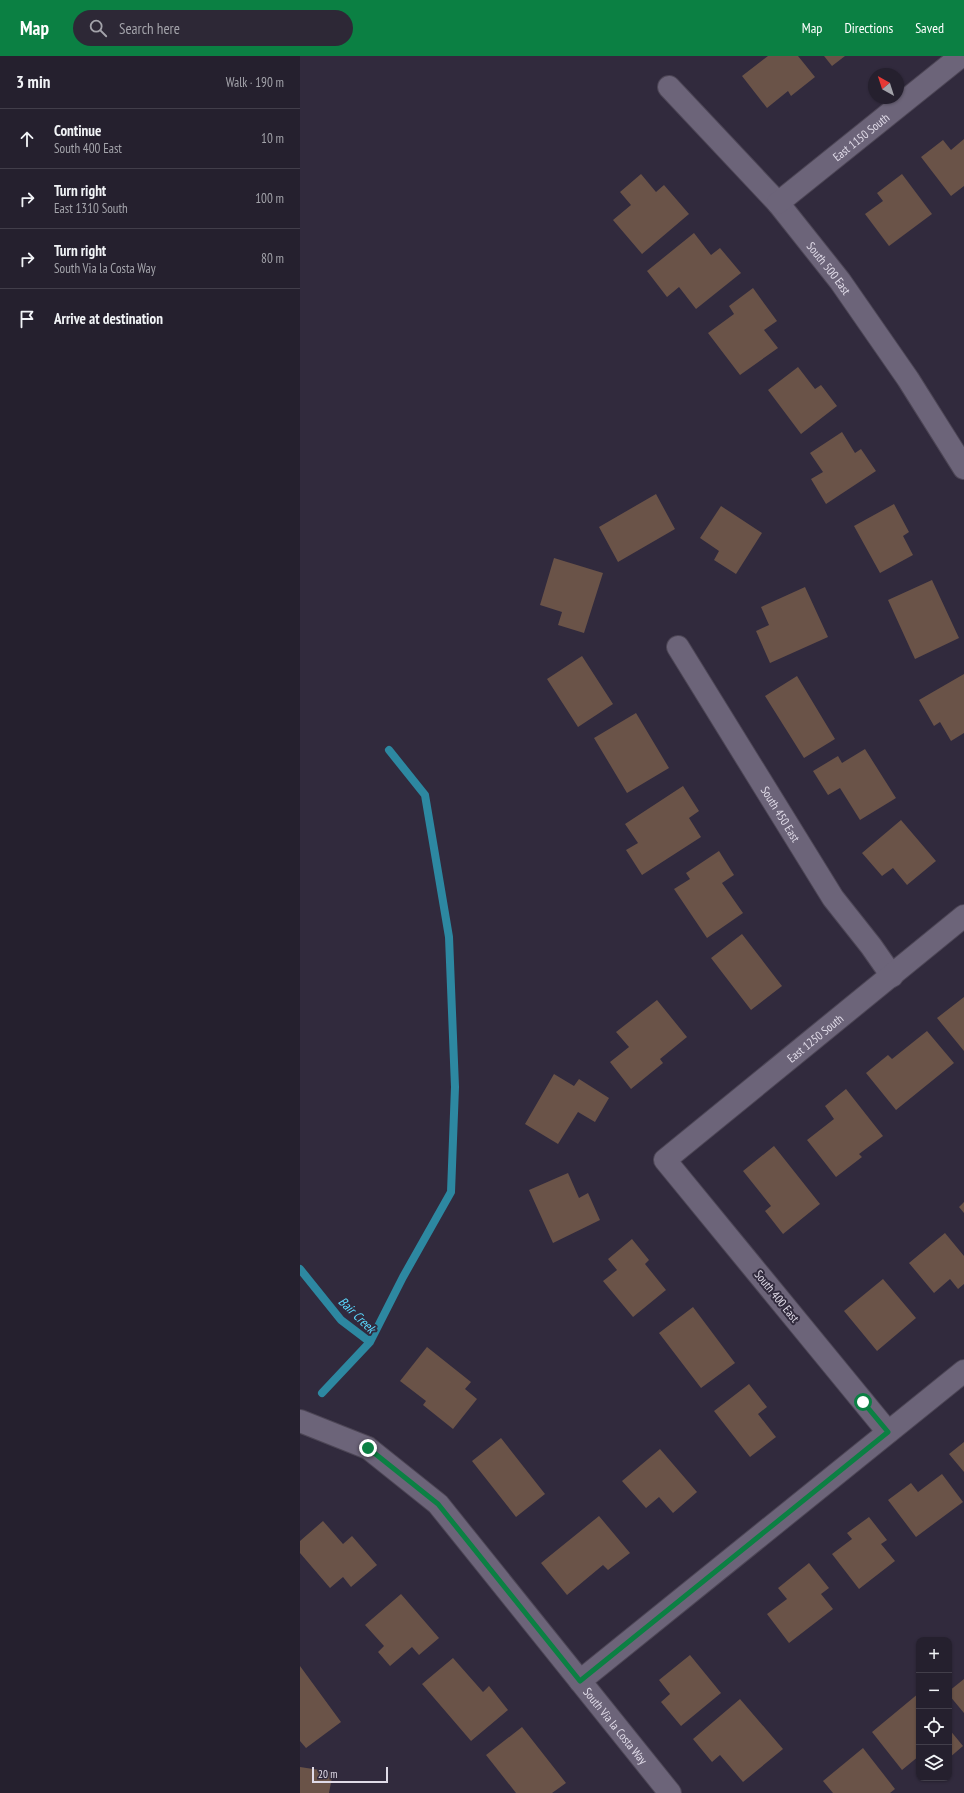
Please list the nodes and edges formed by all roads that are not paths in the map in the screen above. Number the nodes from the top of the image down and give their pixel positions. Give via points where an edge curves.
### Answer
1 (961, 56) edge
2 (669, 87) dead end
3 (778, 203) junction
4 (964, 468) edge
5 (678, 647) dead end
6 (964, 916) edge
7 (892, 976) junction
8 (665, 1160) joint
9 (964, 1371) edge
10 (300, 1421) edge
11 (888, 1432) junction
12 (580, 1681) junction
13 (670, 1793) edge

1 - 3 street, East 1150 South
2 - 3 street, South 500 East
3 - 4 street, South 500 East via 849,294 908,379
5 - 7 street, South 450 East via 833,898
6 - 7 street, East 1250 South
7 - 8 street, East 1250 South
8 - 11 street, South 400 East
9 - 11 street
10 - 12 street, South Via la Costa Way via 368,1448 438,1504
11 - 12 street
12 - 13 street, South Via la Costa Way

